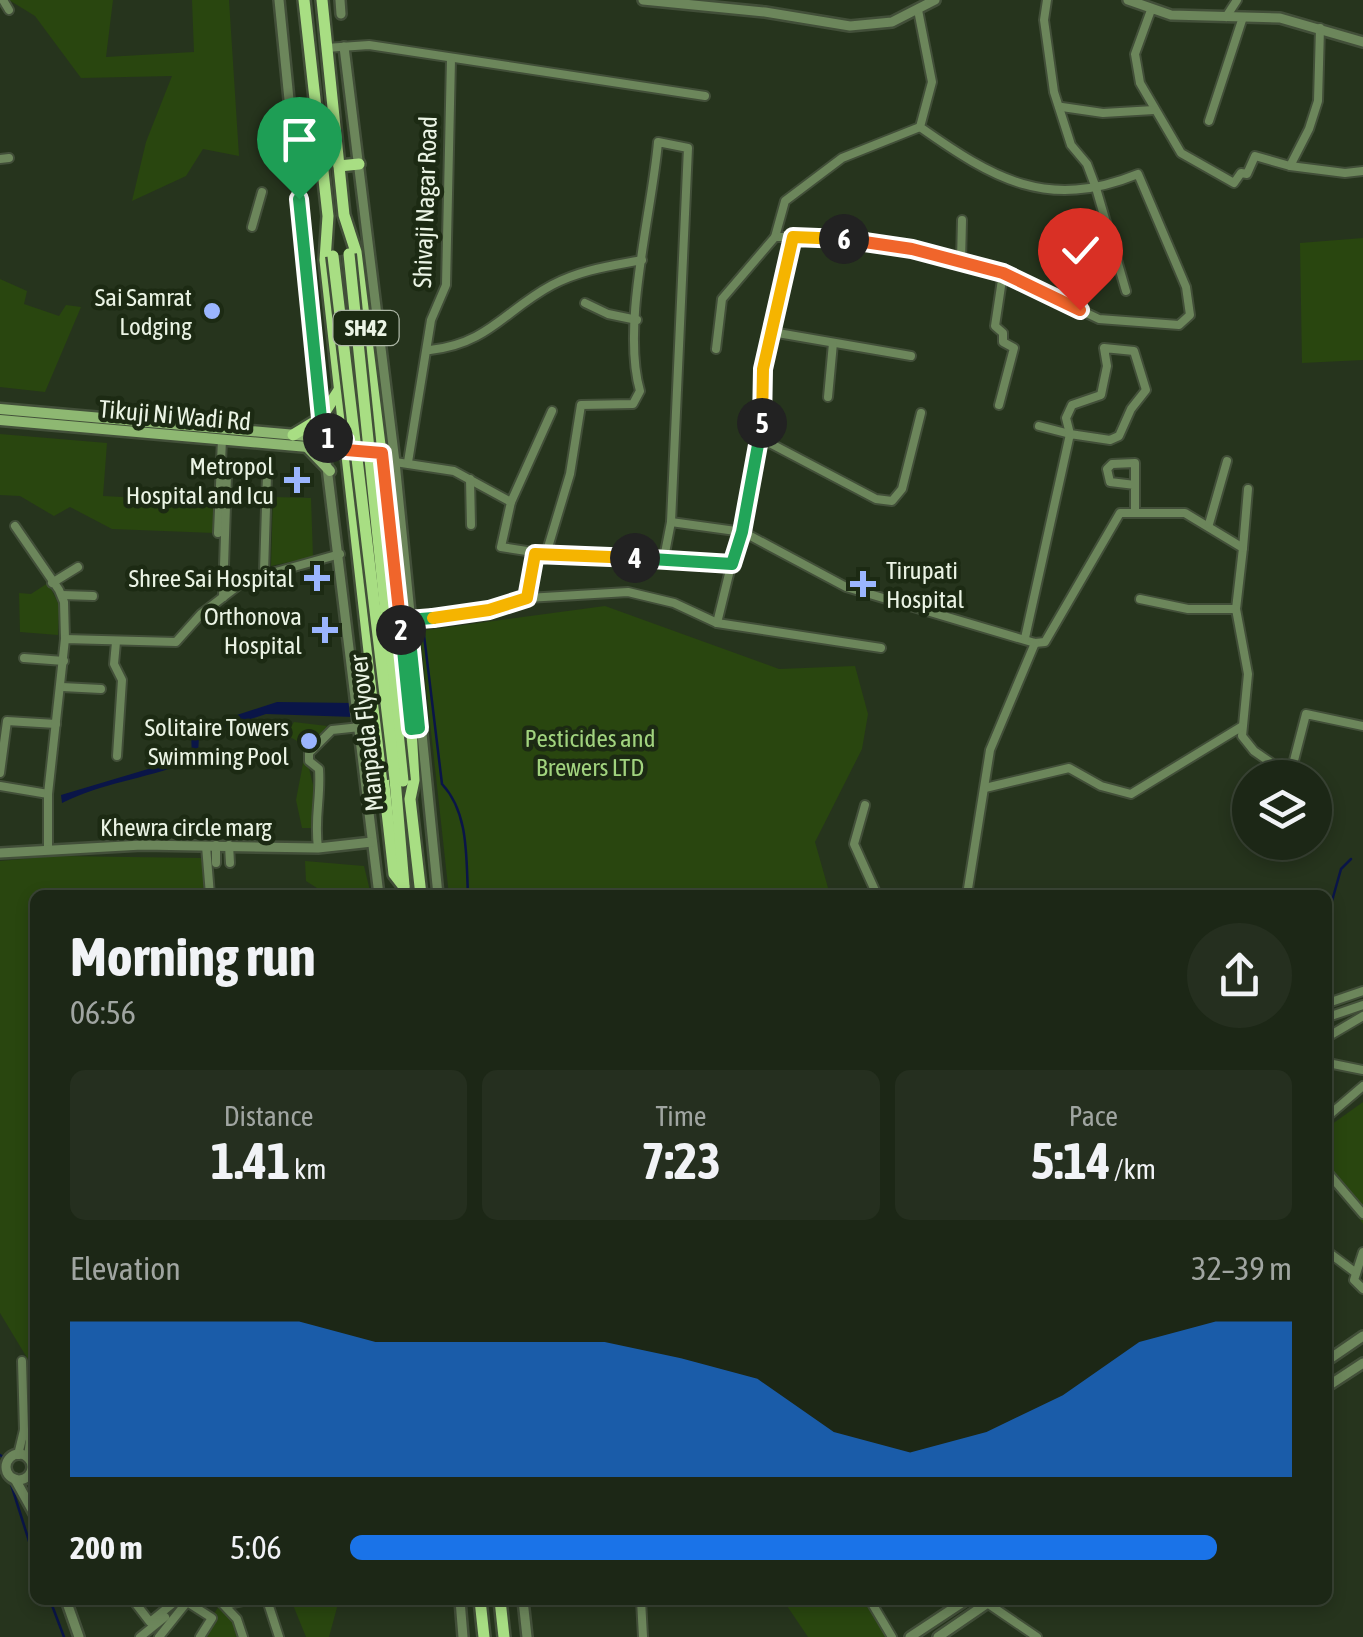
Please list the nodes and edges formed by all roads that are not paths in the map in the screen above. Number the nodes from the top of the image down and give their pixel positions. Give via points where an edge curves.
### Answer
1 (3, 0) edge
2 (279, 0) edge
3 (304, 0) edge
4 (322, 0) edge
5 (340, 0) edge
6 (643, 0) edge
7 (934, 0) edge
8 (1047, 0) edge
9 (1128, 0) edge
10 (1237, 0) edge
11 (9, 10) dead end
12 (918, 10) junction
13 (1151, 10) junction
14 (341, 14) dead end
15 (1226, 17) junction
16 (1243, 17) junction
17 (1320, 28) junction
18 (1363, 42) edge
19 (344, 46) junction
20 (326, 48) junction
21 (450, 58) junction
22 (705, 96) dead end
23 (1062, 107) junction
24 (1154, 110) junction
25 (1209, 121) dead end
26 (920, 127) junction
27 (358, 164) junction
28 (339, 166) junction
29 (1290, 166) junction
30 (1363, 170) edge
31 (1096, 188) junction
32 (262, 192) dead end
33 (344, 215) junction
34 (328, 216) junction
35 (962, 220) dead end
36 (252, 227) dead end
37 (776, 237) junction
38 (793, 237) junction
39 (642, 260) junction
40 (961, 261) junction
41 (1003, 273) junction
42 (1126, 290) dead end
43 (585, 303) dead end
44 (637, 320) junction
45 (772, 332) junction
46 (833, 343) junction
47 (716, 349) dead end
48 (430, 350) junction
49 (912, 356) dead end
50 (339, 390) junction
51 (828, 397) dead end
52 (999, 405) dead end
53 (0, 409) edge
54 (552, 411) dead end
55 (921, 413) dead end
56 (321, 418) junction
57 (0, 420) edge
58 (1039, 426) dead end
59 (1070, 434) junction
60 (293, 435) junction
61 (222, 439) junction
62 (762, 440) junction
63 (328, 443) junction
64 (346, 445) junction
65 (305, 446) junction
66 (381, 448) junction
67 (1227, 461) dead end
68 (395, 462) junction
69 (408, 462) junction
70 (330, 472) junction
71 (227, 474) dead end
72 (266, 474) dead end
73 (470, 480) junction
74 (1135, 485) dead end
75 (1248, 489) dead end
76 (511, 502) junction
77 (1135, 510) junction
78 (671, 522) junction
79 (1209, 524) junction
80 (15, 526) dead end
81 (471, 526) dead end
82 (218, 532) dead end
83 (742, 532) junction
84 (392, 544) junction
85 (358, 548) junction
86 (1243, 548) junction
87 (535, 554) junction
88 (546, 554) junction
89 (336, 556) junction
90 (664, 558) junction
91 (732, 564) junction
92 (78, 567) dead end
93 (264, 572) junction
94 (52, 583) junction
95 (62, 595) junction
96 (93, 596) dead end
97 (222, 596) junction
98 (527, 598) junction
99 (1140, 599) dead end
100 (1236, 609) junction
101 (408, 620) junction
102 (717, 622) junction
103 (1025, 638) junction
104 (65, 640) junction
105 (116, 642) junction
106 (1034, 643) junction
107 (881, 648) dead end
108 (24, 658) dead end
109 (64, 661) junction
110 (62, 687) junction
111 (101, 689) dead end
112 (56, 724) junction
113 (1363, 726) edge
114 (1241, 727) junction
115 (360, 728) junction
116 (415, 729) junction
117 (117, 756) dead end
118 (1268, 760) edge
119 (1296, 760) edge
120 (0, 773) edge
121 (399, 780) junction
122 (0, 786) edge
123 (985, 788) junction
124 (48, 794) junction
125 (410, 798) junction
126 (865, 805) dead end
127 (387, 815) junction
128 (371, 816) junction
129 (372, 842) junction
130 (211, 845) junction
131 (229, 845) junction
132 (318, 848) junction
133 (48, 849) junction
134 (0, 853) edge
135 (230, 863) dead end
136 (216, 864) dead end
137 (210, 890) edge
138 (378, 890) edge
139 (403, 890) edge
140 (404, 890) edge
141 (420, 890) edge
142 (437, 890) edge
143 (874, 890) edge
144 (968, 890) edge
145 (1363, 992) edge
146 (1332, 1002) edge
147 (1363, 1005) edge
148 (1332, 1016) edge
149 (1363, 1016) edge
150 (1332, 1030) edge
151 (1332, 1064) edge
152 (1363, 1070) edge
153 (1363, 1086) edge
154 (1332, 1113) edge
155 (1332, 1178) edge
156 (1363, 1214) edge
157 (1363, 1252) edge
158 (1332, 1255) edge
159 (1356, 1273) junction
160 (1363, 1289) edge
161 (1363, 1336) edge
162 (1332, 1357) edge
163 (22, 1361) dead end
164 (1363, 1363) edge
165 (1332, 1383) edge
166 (24, 1430) junction
167 (29, 1450) edge
168 (6, 1470) edge
169 (30, 1472) edge
170 (28, 1476) junction
171 (30, 1488) edge
172 (30, 1505) edge
173 (68, 1605) edge
174 (137, 1605) edge
175 (173, 1605) edge
176 (175, 1605) edge
177 (186, 1605) edge
178 (192, 1605) edge
179 (224, 1605) edge
180 (268, 1605) edge
181 (461, 1605) edge
182 (481, 1605) edge
183 (501, 1605) edge
184 (524, 1605) edge
185 (641, 1605) edge
186 (873, 1605) edge
187 (958, 1605) edge
188 (983, 1605) edge
189 (994, 1605) edge
190 (79, 1637) edge
191 (140, 1637) edge
192 (160, 1637) edge
193 (200, 1637) edge
194 (242, 1637) edge
195 (279, 1637) edge
196 (464, 1637) edge
197 (484, 1637) edge
198 (504, 1637) edge
199 (527, 1637) edge
200 (643, 1637) edge
201 (892, 1637) edge
202 (910, 1637) edge
203 (938, 1637) edge
204 (1037, 1637) edge

1 - 11 street
2 - 56 street
3 - 34 main road, SH42
4 - 20 main road, SH42
5 - 14 street
6 - 12 street via 850,26 892,22
7 - 12 street
8 - 23 street via 1050,73
9 - 13 street
10 - 15 street
12 - 26 street via 932,82
13 - 15 street
13 - 24 street via 1135,54
15 - 16 street
16 - 17 street
16 - 25 street
17 - 18 street
17 - 29 street via 1318,101
19 - 20 street
19 - 21 street
19 - 27 street
20 - 28 main road, SH42
21 - 22 street
21 - 48 street, Shivaji Nagar Road via 446,284 431,320
23 - 24 street
23 - 31 street via 1071,145
24 - 29 street via 1188,160 1234,183 1247,174 1254,156
26 - 31 street via 1000,179 1054,191
26 - 37 street via 842,158 785,202
27 - 28 main road
27 - 68 street
28 - 33 main road, SH42
29 - 30 street
31 - 41 street via 1138,174 1186,287 1186,322 1099,319
31 - 42 street
32 - 36 street
33 - 66 main road, SH42 via 356,252
33 - 121 main road, Manpada Flyover, bridge
34 - 50 main road, SH42 via 325,260
34 - 121 main road, Manpada Flyover, bridge
35 - 40 street
37 - 38 street
37 - 47 street via 722,299
38 - 40 street via 859,241
38 - 45 street
39 - 44 street
39 - 48 street via 576,274 475,339
39 - 78 street via 658,142 688,148
40 - 41 street
41 - 52 street via 995,326 1014,348
43 - 44 street
44 - 88 street via 636,400 582,405
45 - 46 street
45 - 62 street via 763,369
46 - 49 street
46 - 51 street
48 - 69 street, Shivaji Nagar Road
50 - 56 main road
50 - 64 main road, SH42
53 - 60 main road, Tikuji Ni Wadi Rd
54 - 76 street
55 - 62 street via 902,489 892,500 876,499
56 - 60 main road
56 - 63 street
57 - 61 main road, Tikuji Ni Wadi Rd
58 - 59 street
59 - 59 street via 1120,436 1146,390 1134,351 1104,348 1101,394 1072,405 1066,418
59 - 103 street
60 - 63 main road, Tikuji Ni Wadi Rd
61 - 65 main road, Tikuji Ni Wadi Rd
61 - 82 street
62 - 83 street
63 - 64 main road, Tikuji Ni Wadi Rd
63 - 65 main road, Tikuji Ni Wadi Rd
63 - 70 street
64 - 66 main road, Tikuji Ni Wadi Rd
64 - 85 main road, SH42
65 - 70 main road
66 - 84 main road, SH42
67 - 79 street
68 - 69 street
68 - 101 street
69 - 73 street
70 - 89 street
71 - 97 street
72 - 93 street
73 - 76 street
73 - 81 street
74 - 77 street
75 - 86 street
76 - 87 street via 501,547
77 - 79 street via 1185,513
77 - 106 street via 1112,521 1045,642
78 - 83 street
78 - 90 street
79 - 86 street
80 - 94 street
83 - 91 street
83 - 103 street via 846,588
84 - 85 main road
84 - 116 main road, SH42
85 - 127 main road, SH42
86 - 100 street
87 - 88 street
87 - 98 street
88 - 90 street
89 - 93 street
89 - 115 street
90 - 91 street
91 - 102 street
92 - 94 street
93 - 97 street
94 - 95 street
95 - 96 street
95 - 104 street
97 - 105 street via 176,642
98 - 101 street
98 - 102 street via 628,592
99 - 100 street
100 - 114 street via 1248,674
101 - 116 street
102 - 107 street
103 - 106 street
104 - 105 street
104 - 109 street
105 - 117 street via 114,664 122,680
106 - 123 street via 990,750
108 - 109 street
109 - 110 street
110 - 111 street
110 - 112 street
112 - 120 street via 8,720
112 - 124 street
113 - 119 street via 1306,714
114 - 118 street via 1246,744
114 - 123 street via 1131,794 1069,768
115 - 128 street
115 - 132 street via 332,730 309,754 319,769
116 - 125 main road, SH42
116 - 142 street
121 - 125 main road, Manpada Flyover
121 - 140 main road, Manpada Flyover
122 - 124 street
123 - 144 street
124 - 133 street
125 - 141 main road, SH42
126 - 143 street via 854,844
127 - 128 main road
127 - 139 main road, SH42 via 394,874
128 - 129 street
129 - 132 street, Khewra circle marg
129 - 138 street
130 - 131 street, Khewra circle marg
130 - 133 street, Khewra circle marg
130 - 136 street
130 - 137 street
131 - 132 street, Khewra circle marg
131 - 135 street
133 - 134 street, Khewra circle marg
145 - 146 street
147 - 148 street
149 - 150 street
151 - 152 street
153 - 154 street
155 - 156 street
157 - 159 street
158 - 159 street
159 - 160 street
161 - 162 street
163 - 166 street
164 - 165 street
166 - 167 street
166 - 167 street
167 - 168 street
168 - 170 street
168 - 172 street
169 - 170 street
170 - 171 street
173 - 190 street
174 - 175 street via 150,1622
176 - 191 street
177 - 192 street
178 - 193 street via 212,1618
179 - 194 street
180 - 195 street
181 - 196 street
182 - 197 main road
183 - 198 main road
184 - 199 street
185 - 200 street
186 - 201 street
187 - 202 street
188 - 203 street
189 - 204 street

